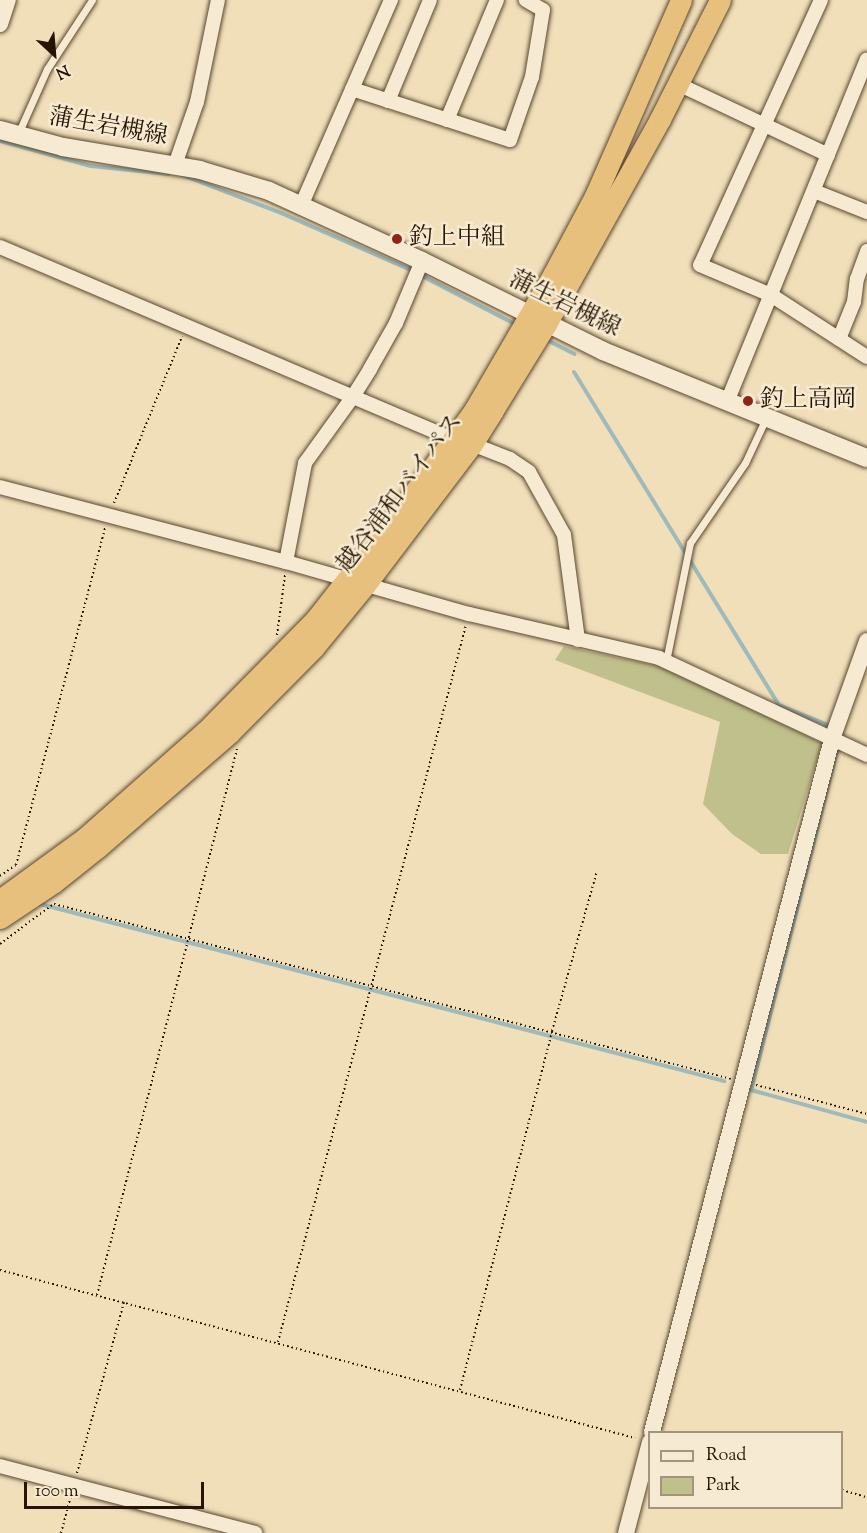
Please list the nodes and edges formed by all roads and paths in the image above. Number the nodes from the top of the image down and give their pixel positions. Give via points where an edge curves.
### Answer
1 (8, 0) edge
2 (92, 0) edge
3 (218, 0) edge
4 (391, 0) edge
5 (430, 0) edge
6 (497, 0) edge
7 (526, 0) edge
8 (683, 0) edge
9 (720, 0) edge
10 (821, 0) edge
11 (0, 24) edge
12 (867, 59) edge
13 (862, 83) edge
14 (678, 84) junction
15 (352, 89) junction
16 (388, 101) junction
17 (447, 120) junction
18 (764, 124) junction
19 (0, 130) edge
20 (18, 135) junction
21 (828, 155) junction
22 (176, 165) junction
23 (814, 191) junction
24 (301, 206) junction
25 (867, 212) edge
26 (0, 247) edge
27 (867, 250) edge
28 (422, 261) junction
29 (771, 295) junction
30 (861, 304) edge
31 (538, 320) junction
32 (187, 325) junction
33 (839, 339) junction
34 (867, 357) edge
35 (354, 395) junction
36 (727, 402) junction
37 (766, 418) junction
38 (463, 442) junction
39 (867, 458) edge
40 (0, 487) edge
41 (108, 517) junction
42 (286, 562) junction
43 (356, 583) junction
44 (469, 614) junction
45 (578, 640) junction
46 (867, 641) edge
47 (666, 661) junction
48 (274, 662) junction
49 (229, 734) junction
50 (832, 739) junction
51 (867, 755) edge
52 (597, 870) dead end
53 (0, 876) edge
54 (0, 900) edge
55 (0, 918) edge
56 (29, 922) dead end
57 (371, 986) junction
58 (552, 1030) junction
59 (743, 1082) junction
60 (867, 1114) edge
61 (0, 1270) edge
62 (97, 1295) junction
63 (124, 1302) junction
64 (278, 1342) junction
65 (460, 1391) junction
66 (646, 1438) edge
67 (0, 1466) edge
68 (73, 1485) junction
69 (843, 1490) edge
70 (867, 1497) edge
71 (61, 1533) edge
72 (255, 1533) edge
73 (626, 1533) edge

1 - 11 street
2 - 20 lane via 47,69
3 - 22 street via 197,102
4 - 15 street
5 - 16 street
6 - 17 street
7 - 17 street via 545,8 532,77 510,140
8 - 31 highway, 越谷浦和バイパス
9 - 14 highway, 越谷浦和バイパス
10 - 18 street
12 - 13 street
13 - 21 street
14 - 18 street
14 - 31 highway, 越谷浦和バイパス
15 - 16 street
15 - 24 street
16 - 17 street
18 - 21 street
18 - 29 street via 700,265
19 - 20 main road, 蒲生岩槻線
20 - 22 main road, 蒲生岩槻線 via 100,154
21 - 23 street
22 - 24 main road, 蒲生岩槻線 via 246,183
23 - 25 street
23 - 29 street
24 - 28 main road, 蒲生岩槻線
26 - 32 street
27 - 30 street via 857,279
28 - 31 main road, 蒲生岩槻線
28 - 35 street via 396,323
29 - 33 street
29 - 36 street
30 - 33 street
31 - 36 main road, 蒲生岩槻線
31 - 38 highway, 越谷浦和バイパス via 475,409
32 - 35 street
32 - 41 path
33 - 34 street
35 - 38 street
35 - 42 street via 305,463
36 - 37 main road, 蒲生岩槻線
37 - 39 main road, 蒲生岩槻線
37 - 47 lane via 745,463 690,543
38 - 43 highway, 越谷浦和バイパス
38 - 45 street via 510,459 529,472 564,535
40 - 41 street
41 - 42 street
41 - 53 path via 16,865
42 - 43 street
42 - 48 path
43 - 44 street
43 - 48 highway, 越谷浦和バイパス
43 - 49 highway, 越谷浦和バイパス via 314,647
44 - 45 street
44 - 57 path
45 - 47 street
46 - 50 street
47 - 50 street
48 - 54 highway, 越谷浦和バイパス via 159,775 85,838
49 - 55 highway, 越谷浦和バイパス via 98,847
49 - 62 path via 238,752
50 - 51 street
50 - 59 street
52 - 58 path
56 - 57 path via 54,904
57 - 58 path
57 - 64 path
58 - 59 path
58 - 65 path
59 - 60 path
59 - 66 street
61 - 62 path
62 - 63 path
63 - 64 path
63 - 68 path
64 - 65 path
65 - 66 path
66 - 73 street
67 - 68 street
68 - 71 path
68 - 72 street
69 - 70 path

